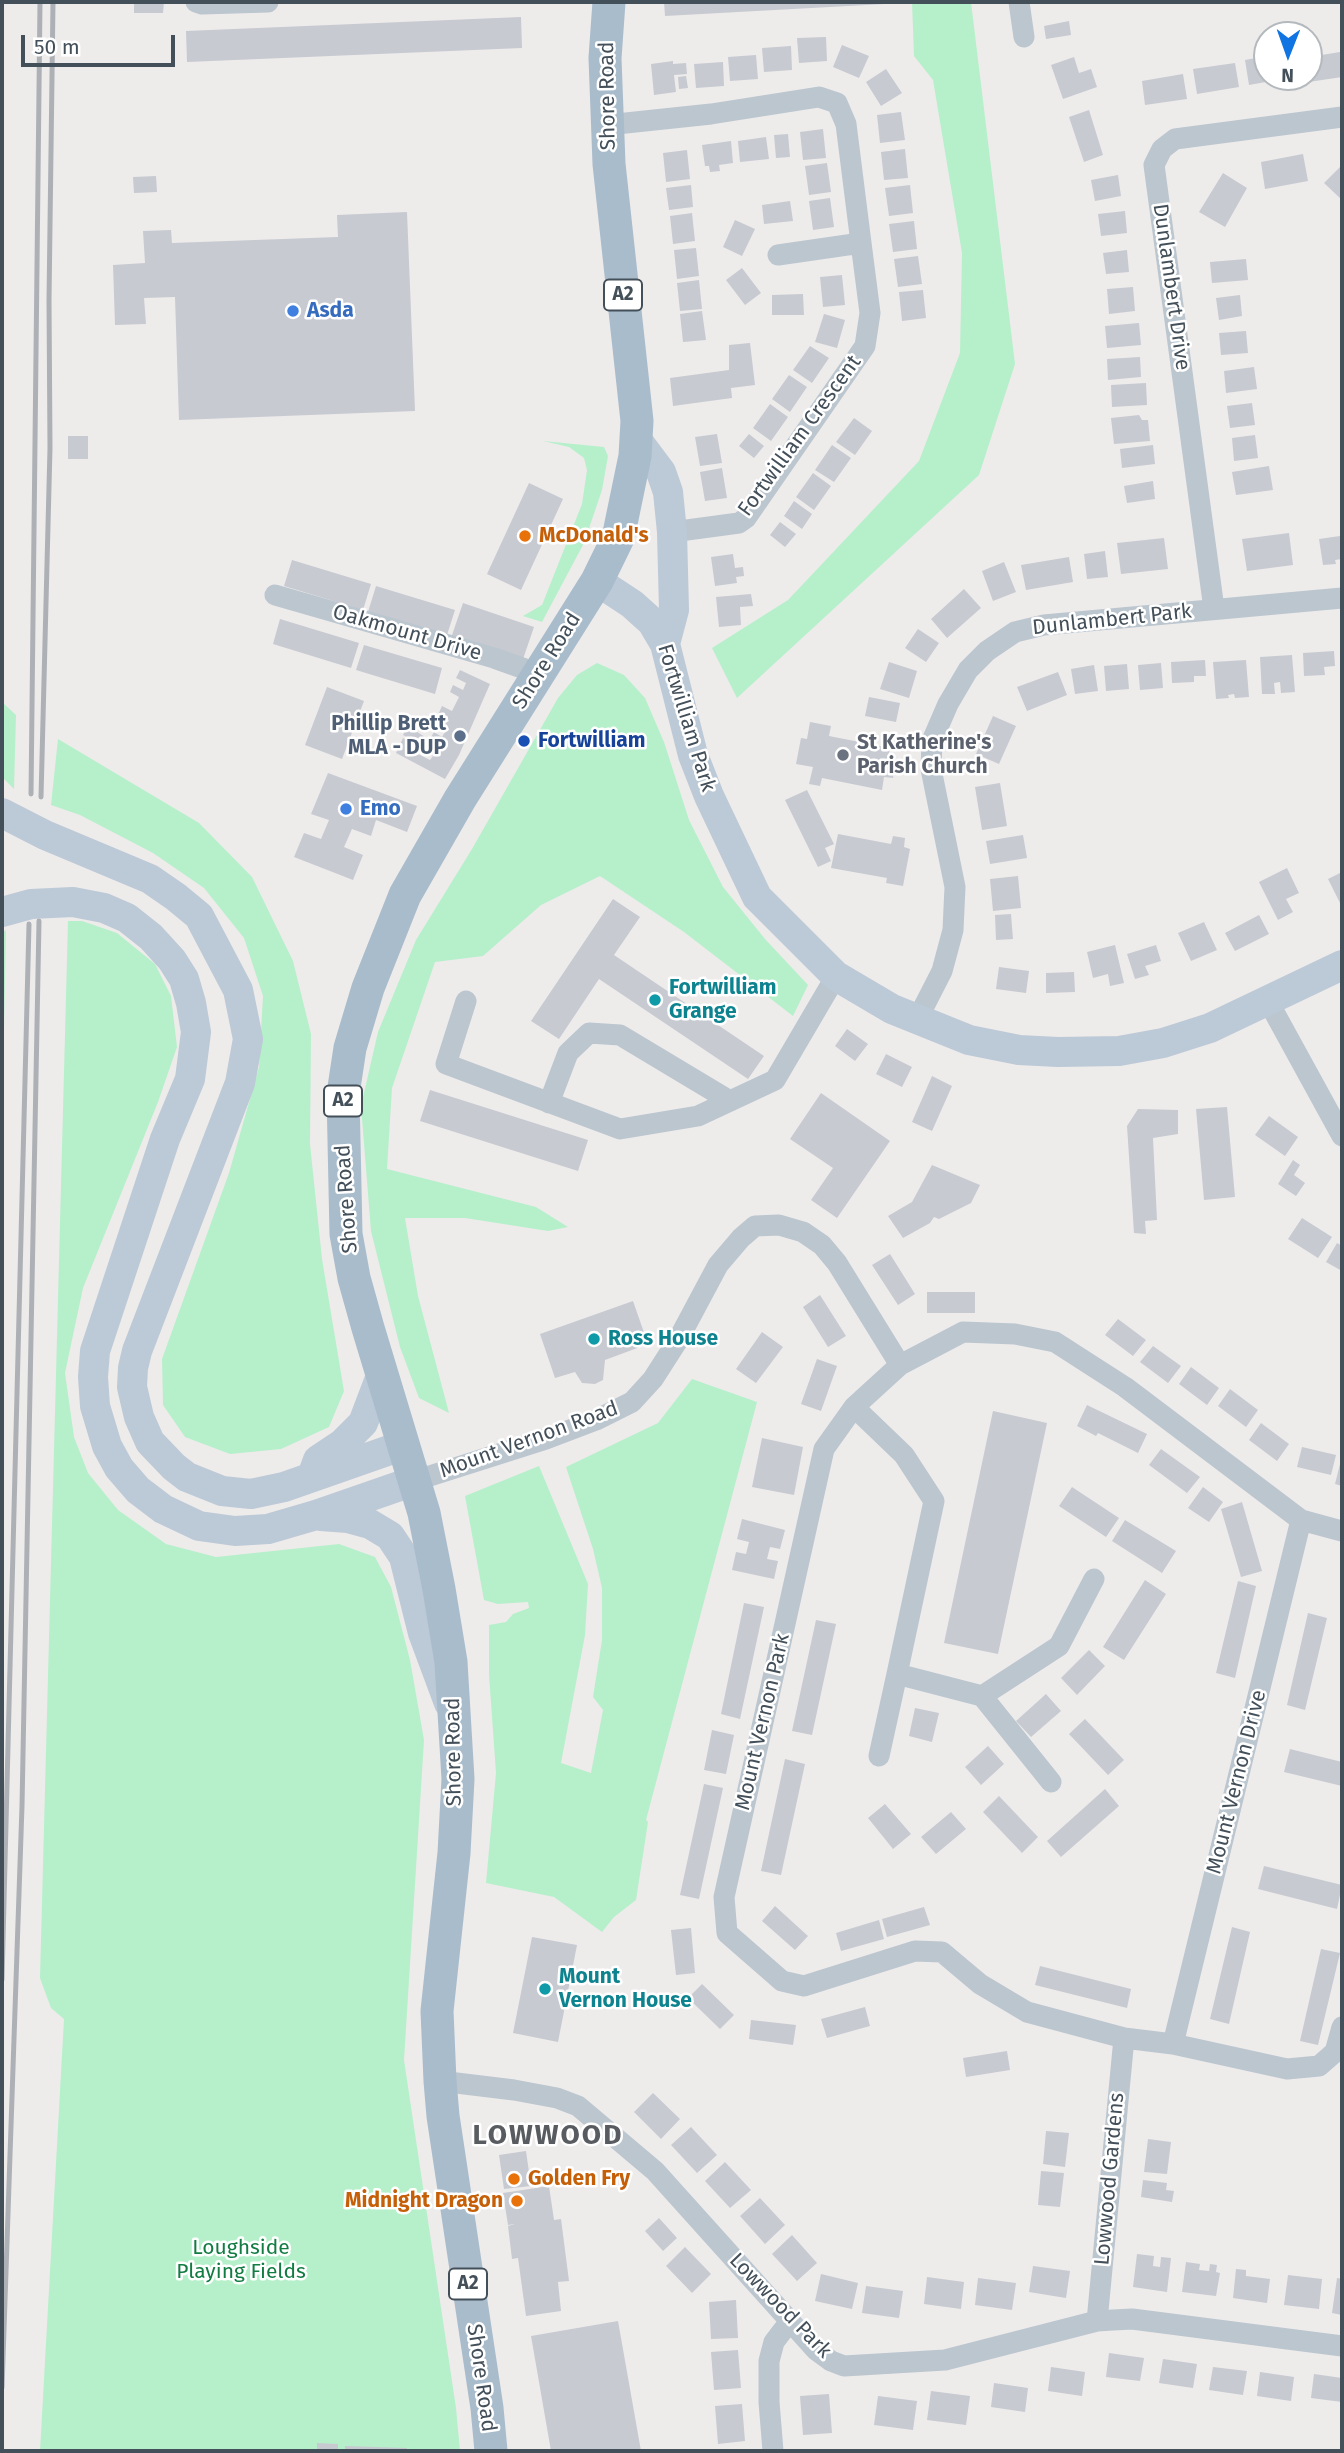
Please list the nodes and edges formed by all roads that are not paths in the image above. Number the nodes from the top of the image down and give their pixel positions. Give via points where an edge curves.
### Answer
1 (197, 2) edge
2 (268, 2) edge
3 (609, 2) edge
4 (1019, 2) edge
5 (1024, 37) dead end
6 (1342, 117) edge
7 (607, 125) junction
8 (861, 243) junction
9 (778, 255) dead end
10 (637, 440) junction
11 (672, 532) junction
12 (597, 581) junction
13 (275, 595) dead end
14 (1342, 598) edge
15 (1214, 609) junction
16 (665, 644) junction
17 (539, 674) junction
18 (2, 813) edge
19 (2, 912) edge
20 (1342, 965) edge
21 (836, 975) junction
22 (466, 1001) dead end
23 (1268, 1001) junction
24 (918, 1018) junction
25 (730, 1101) junction
26 (550, 1102) junction
27 (1342, 1136) edge
28 (900, 1365) junction
29 (382, 1373) junction
30 (854, 1407) junction
31 (404, 1445) junction
32 (311, 1478) junction
33 (414, 1481) junction
34 (316, 1515) junction
35 (1301, 1520) junction
36 (1342, 1531) edge
37 (1094, 1579) dead end
38 (897, 1674) junction
39 (982, 1696) junction
40 (456, 1723) junction
41 (878, 1755) dead end
42 (1051, 1782) dead end
43 (1342, 2027) edge
44 (1124, 2038) junction
45 (1173, 2044) junction
46 (440, 2081) junction
47 (789, 2320) junction
48 (1097, 2321) junction
49 (1342, 2346) edge
50 (491, 2451) edge
51 (773, 2451) edge

1 - 2 street
3 - 7 main road, Shore Road / A2
4 - 5 street
6 - 15 street, Dunlambert Drive via 1175,139 1162,149 1154,165
7 - 8 street, Fortwilliam Crescent via 819,97 837,103 846,124
7 - 10 main road, Shore Road / A2
8 - 9 street
8 - 11 street, Fortwilliam Crescent via 870,313 865,346 746,518 739,523
10 - 11 street via 661,472
10 - 12 main road, Shore Road / A2 via 618,538
11 - 16 street via 674,610
12 - 16 street, Fortwilliam Park via 652,622
12 - 17 main road, Shore Road / A2
13 - 17 street, Oakmount Drive
14 - 15 street, Dunlambert Park
15 - 24 street, Dunlambert Park via 1044,625 1015,632 968,670 932,741 931,769 955,887 953,930 942,971
16 - 21 street, Fortwilliam Park via 693,755 757,897
17 - 29 main road, Shore Road / A2 via 404,895 350,1048 343,1094 346,1234
18 - 32 street via 150,879 199,916 239,990 248,1039 240,1083 137,1351 132,1388 150,1442 187,1477 222,1491 251,1494
19 - 34 street via 31,904 73,902 127,918 172,960 191,1003 196,1032 190,1079 165,1139 95,1351 95,1406 107,1446 138,1490 163,1509 199,1526 268,1529
20 - 23 street, Fortwilliam Park
21 - 24 street, Fortwilliam Park via 892,1009
21 - 25 street via 775,1080
22 - 26 street via 446,1064
23 - 24 street, Fortwilliam Park via 1210,1028 1119,1051 1019,1050 969,1040
23 - 27 street
25 - 26 street via 698,1116 620,1129
25 - 26 street via 620,1035 589,1032 568,1052
28 - 30 street, Mount Vernon Park
28 - 33 street, Mount Vernon Road via 822,1245 803,1232 779,1225 755,1226 718,1265 678,1340 632,1402 546,1439
28 - 35 street, Mount Vernon Park via 963,1332 1015,1334 1055,1342 1125,1387
29 - 31 main road, Shore Road / A2
29 - 32 street via 363,1423 318,1460
30 - 38 street via 904,1455 934,1502
30 - 44 street, Mount Vernon Park via 824,1449 724,1897 727,1933 782,1981 804,1986 915,1951 942,1952 980,1984 1027,2012
31 - 32 street
31 - 33 main road, Shore Road / A2
33 - 34 street
33 - 40 main road, Shore Road / A2 via 439,1589
34 - 40 street via 370,1524 390,1536 404,1557 423,1633
35 - 36 street, Mount Vernon Park
35 - 45 street, Mount Vernon Drive
37 - 39 street via 1059,1646
38 - 39 street
38 - 41 street
39 - 42 street
40 - 46 main road, Shore Road / A2 via 454,1853 437,2011
43 - 45 street, Mount Vernon Park via 1335,2052 1319,2066 1287,2069
44 - 45 street, Mount Vernon Park
44 - 48 street, Lowwood Gardens
46 - 47 street, Lowwood Park via 514,2090 578,2106 654,2171
46 - 50 main road, Shore Road / A2
47 - 48 street, Lowwood Park via 816,2350 844,2366 945,2360
47 - 51 street via 774,2342 769,2361
48 - 49 street, Lowwood Park via 1132,2319

